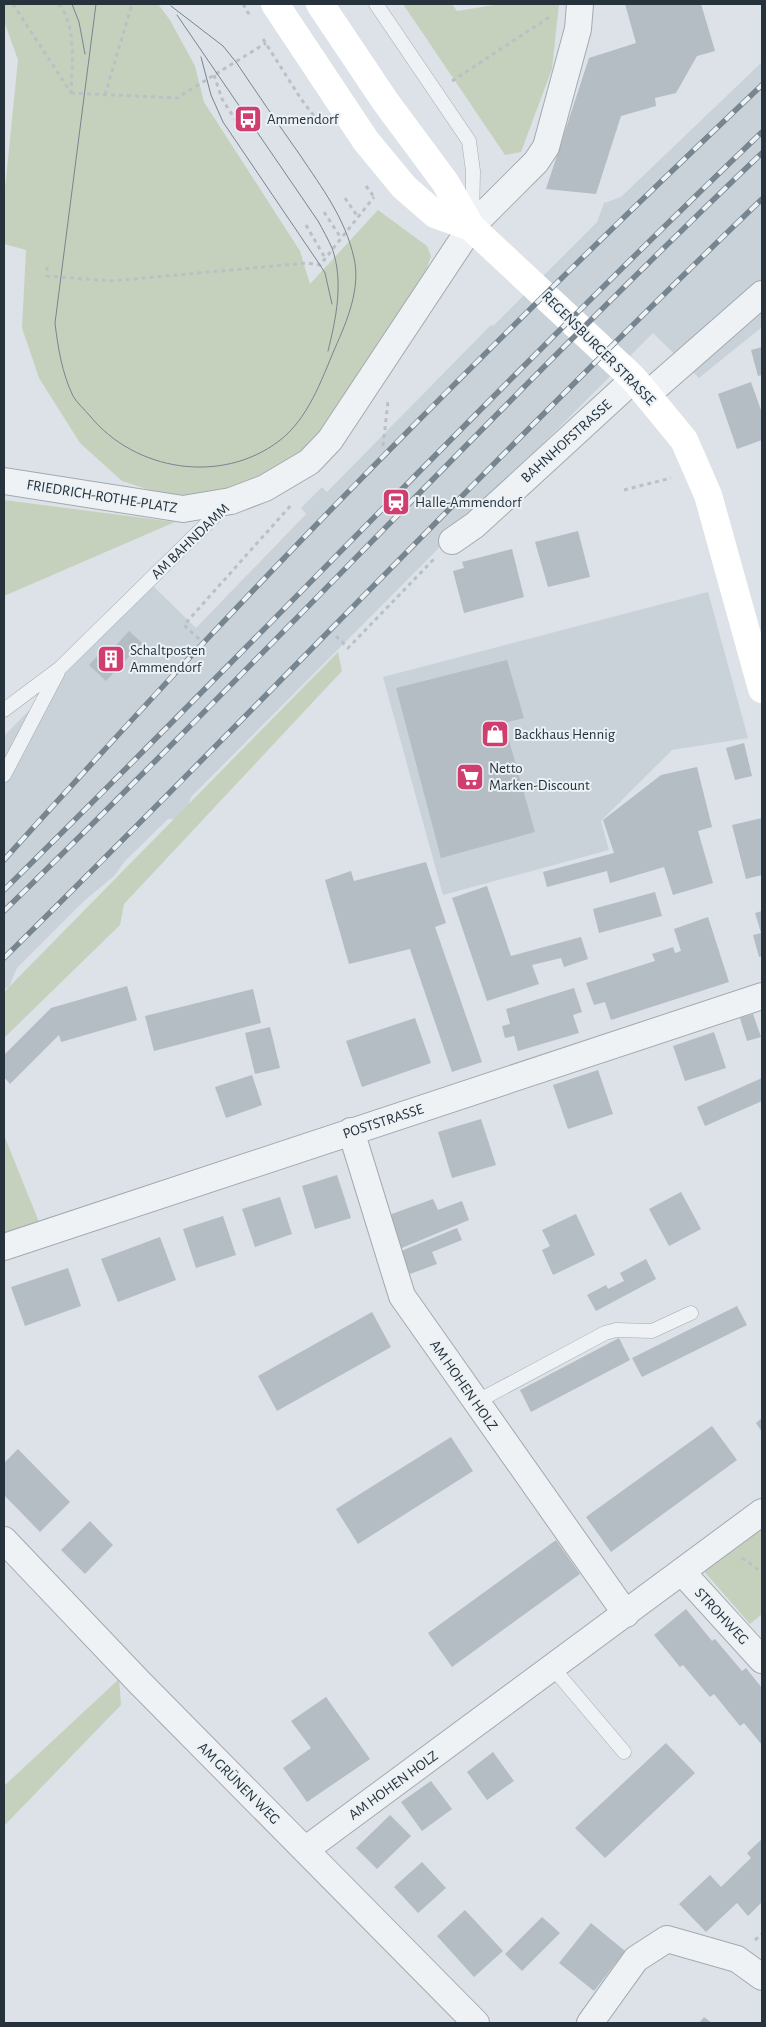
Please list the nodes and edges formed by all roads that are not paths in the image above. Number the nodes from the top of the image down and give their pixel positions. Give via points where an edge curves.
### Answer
1 (275, 4) edge
2 (320, 4) edge
3 (376, 4) edge
4 (580, 4) edge
5 (471, 227) junction
6 (762, 294) edge
7 (641, 386) junction
8 (4, 481) edge
9 (231, 501) junction
10 (452, 541) road end
11 (60, 668) junction
12 (762, 689) edge
13 (4, 710) edge
14 (4, 775) edge
15 (762, 996) edge
16 (351, 1131) junction
17 (4, 1247) edge
18 (691, 1313) dead end
19 (476, 1402) junction
20 (762, 1512) edge
21 (4, 1540) edge
22 (682, 1572) junction
23 (626, 1614) junction
24 (762, 1660) edge
25 (553, 1668) junction
26 (624, 1752) dead end
27 (305, 1850) junction
28 (762, 1978) edge
29 (476, 2023) edge
30 (590, 2023) edge

1 - 5 main road, REGENSBURGER STRASSE via 366,141 404,187 435,214
2 - 5 main road, REGENSBURGER STRASSE via 385,101 446,182
3 - 5 lane via 469,141 473,171
4 - 5 street via 578,29 546,147 536,162
5 - 7 main road, REGENSBURGER STRASSE
5 - 9 street, AM BAHNDAMM via 330,440 309,462 266,488
6 - 7 street, BAHNHOFSTRASSE
7 - 10 street, BAHNHOFSTRASSE
7 - 12 main road, REGENSBURGER STRASSE via 684,440 708,495
8 - 9 street, FRIEDRICH-ROTHE-PLATZ via 184,509
9 - 11 lane, AM BAHNDAMM
11 - 13 lane, AM BAHNDAMM
11 - 14 lane
15 - 16 street, POSTSTRASSE
16 - 17 street, POSTSTRASSE
16 - 19 street, AM HOHEN HOLZ via 402,1296
18 - 19 lane via 652,1331 616,1330 605,1333
19 - 23 street, AM HOHEN HOLZ
20 - 22 street, AM HOHEN HOLZ
21 - 27 street, AM GRÜNEN WEG via 138,1682
22 - 23 street, AM HOHEN HOLZ
22 - 24 street, STROHWEG
23 - 25 street, AM HOHEN HOLZ
25 - 26 lane
25 - 27 street, AM HOHEN HOLZ
27 - 29 street, AM GRÜNEN WEG
28 - 30 street via 737,1959 667,1939 636,1959

